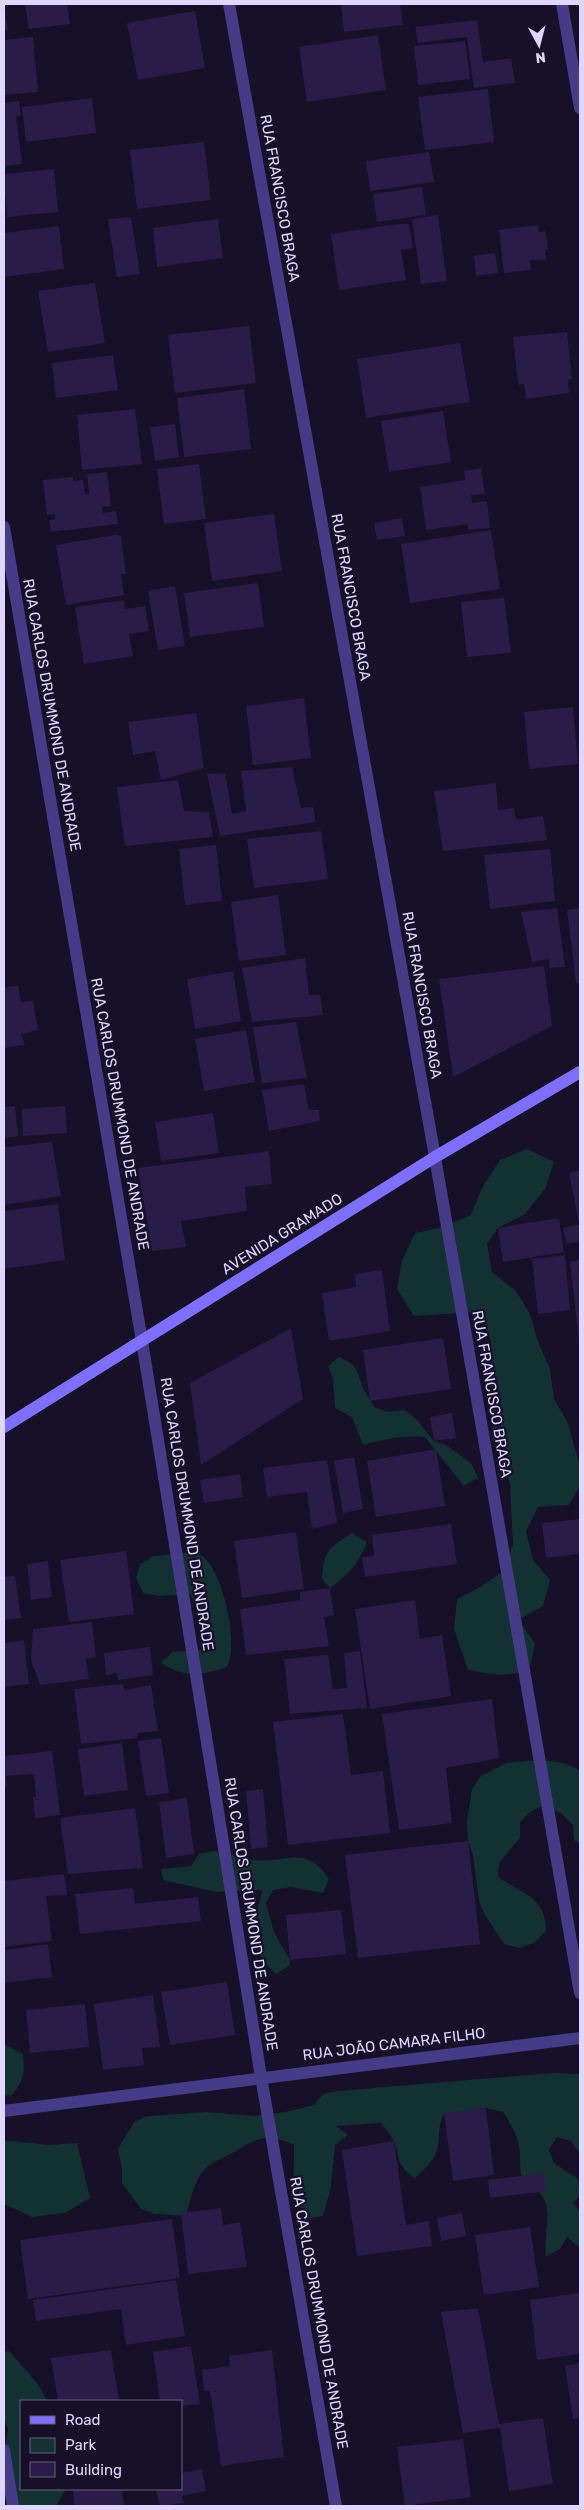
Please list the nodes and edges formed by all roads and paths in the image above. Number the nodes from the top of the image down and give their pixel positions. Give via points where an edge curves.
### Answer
1 (229, 4) edge
2 (562, 4) edge
3 (580, 108) edge
4 (4, 527) edge
5 (580, 1072) edge
6 (434, 1157) junction
7 (142, 1341) junction
8 (4, 1428) edge
9 (580, 1993) edge
10 (580, 2038) edge
11 (261, 2077) junction
12 (4, 2111) edge
13 (4, 2450) edge
14 (13, 2506) edge
15 (336, 2506) edge

1 - 6 street, RUA FRANCISCO BRAGA
2 - 3 street
4 - 7 street, RUA CARLOS DRUMMOND DE ANDRADE
5 - 6 street, AVENIDA GRAMADO
6 - 7 street, AVENIDA GRAMADO
6 - 9 street, RUA FRANCISCO BRAGA
7 - 8 street, AVENIDA GRAMADO
7 - 11 street, RUA CARLOS DRUMMOND DE ANDRADE
10 - 11 street, RUA JOÃO CAMARA FILHO
11 - 12 street, RUA JOÃO CAMARA FILHO
11 - 15 street, RUA CARLOS DRUMMOND DE ANDRADE
13 - 14 street

